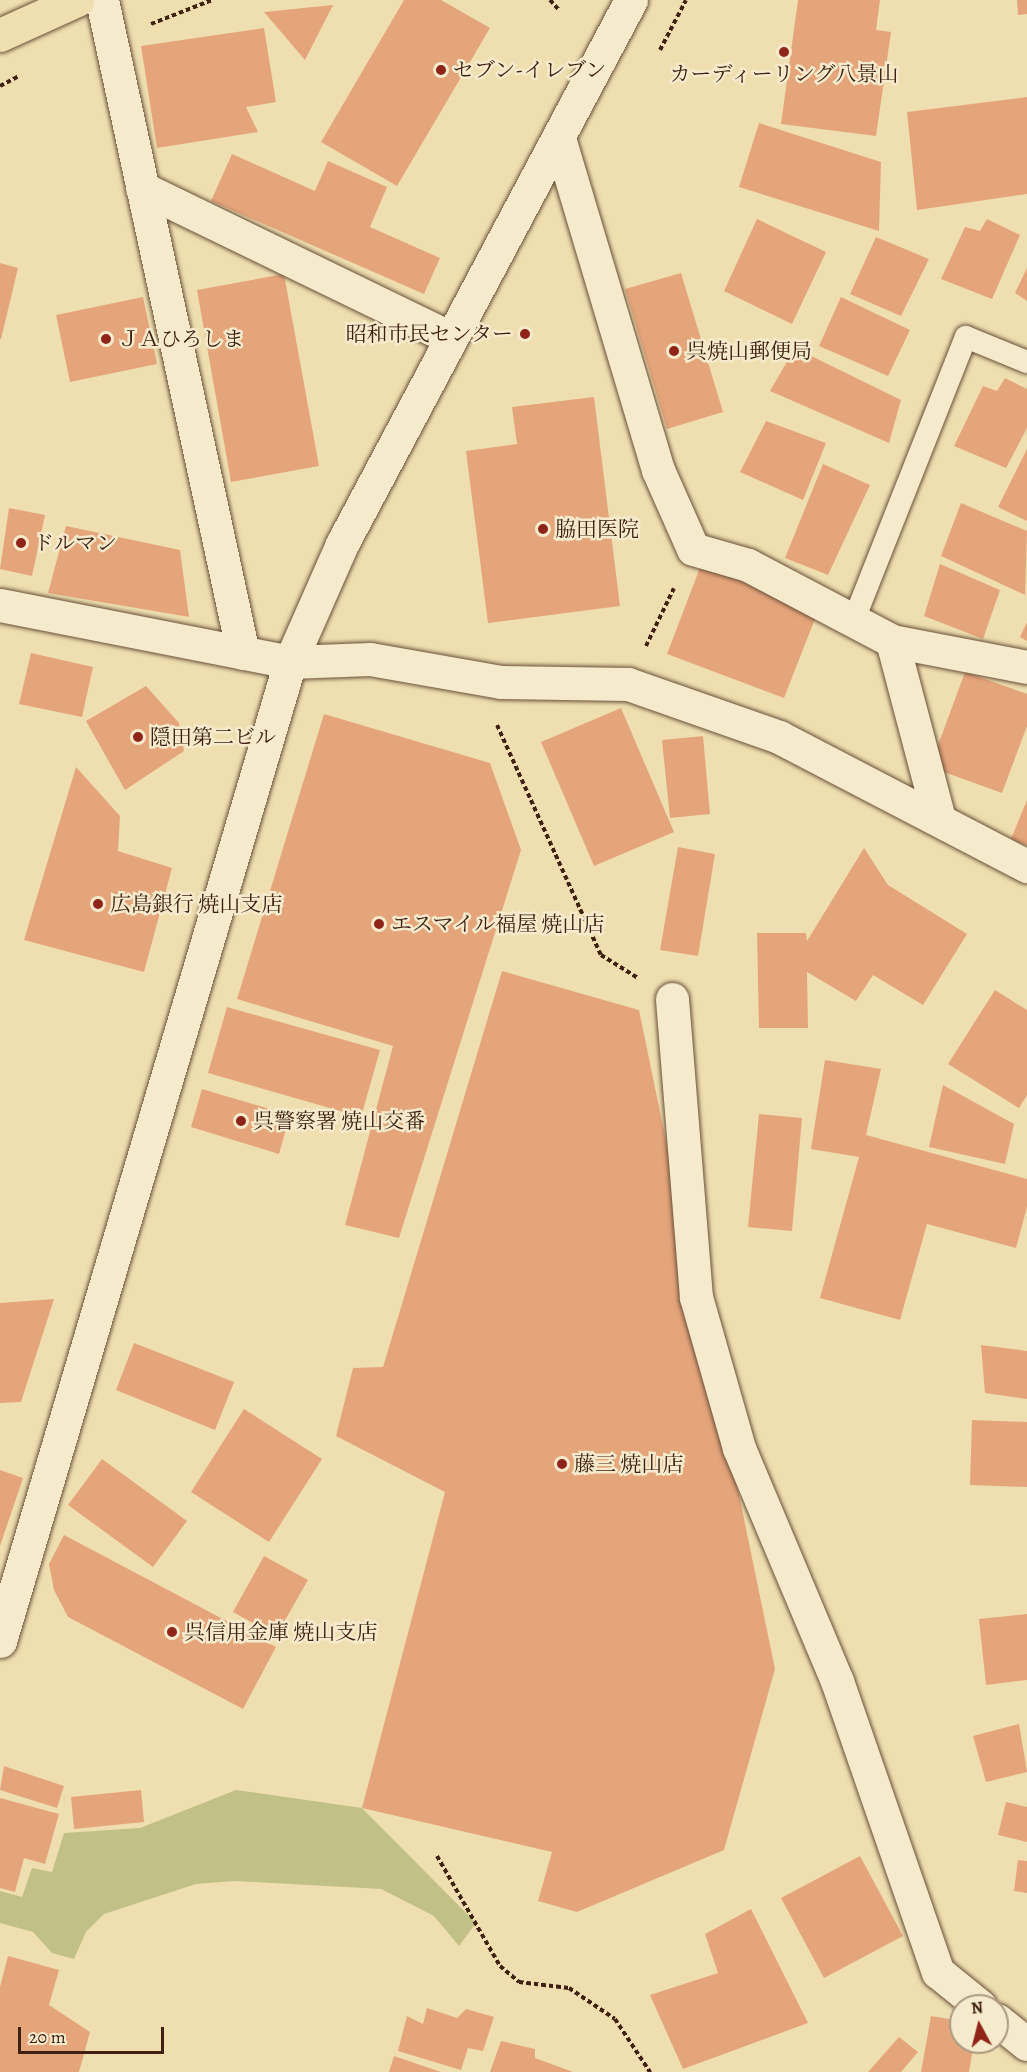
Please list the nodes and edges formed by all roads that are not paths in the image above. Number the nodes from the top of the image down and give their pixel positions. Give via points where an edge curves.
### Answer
1 (77, 0) edge
2 (102, 0) edge
3 (631, 0) edge
4 (0, 35) edge
5 (559, 138) junction
6 (142, 188) junction
7 (451, 338) junction
8 (1027, 362) edge
9 (0, 605) edge
10 (855, 617) junction
11 (892, 641) junction
12 (243, 653) junction
13 (290, 662) junction
14 (1027, 668) edge
15 (938, 815) junction
16 (1027, 866) edge
17 (672, 999) road end
18 (0, 1641) edge
19 (965, 1994) edge
20 (1009, 2030) edge
21 (1027, 2044) edge
22 (1027, 2054) edge
23 (1022, 2072) edge

1 - 4 main road
2 - 6 street
3 - 5 street
5 - 7 street
5 - 10 street via 658,470 693,549 748,564
6 - 7 street
6 - 12 street
7 - 13 street via 342,544
8 - 10 lane via 966,337
9 - 12 street
10 - 11 street
11 - 14 street
11 - 15 street
12 - 13 street
13 - 15 street via 370,659 501,682 628,684 779,737
13 - 18 street
15 - 16 street
17 - 19 street via 696,1297 739,1448 837,1681 938,1972
20 - 21 street
22 - 23 street

